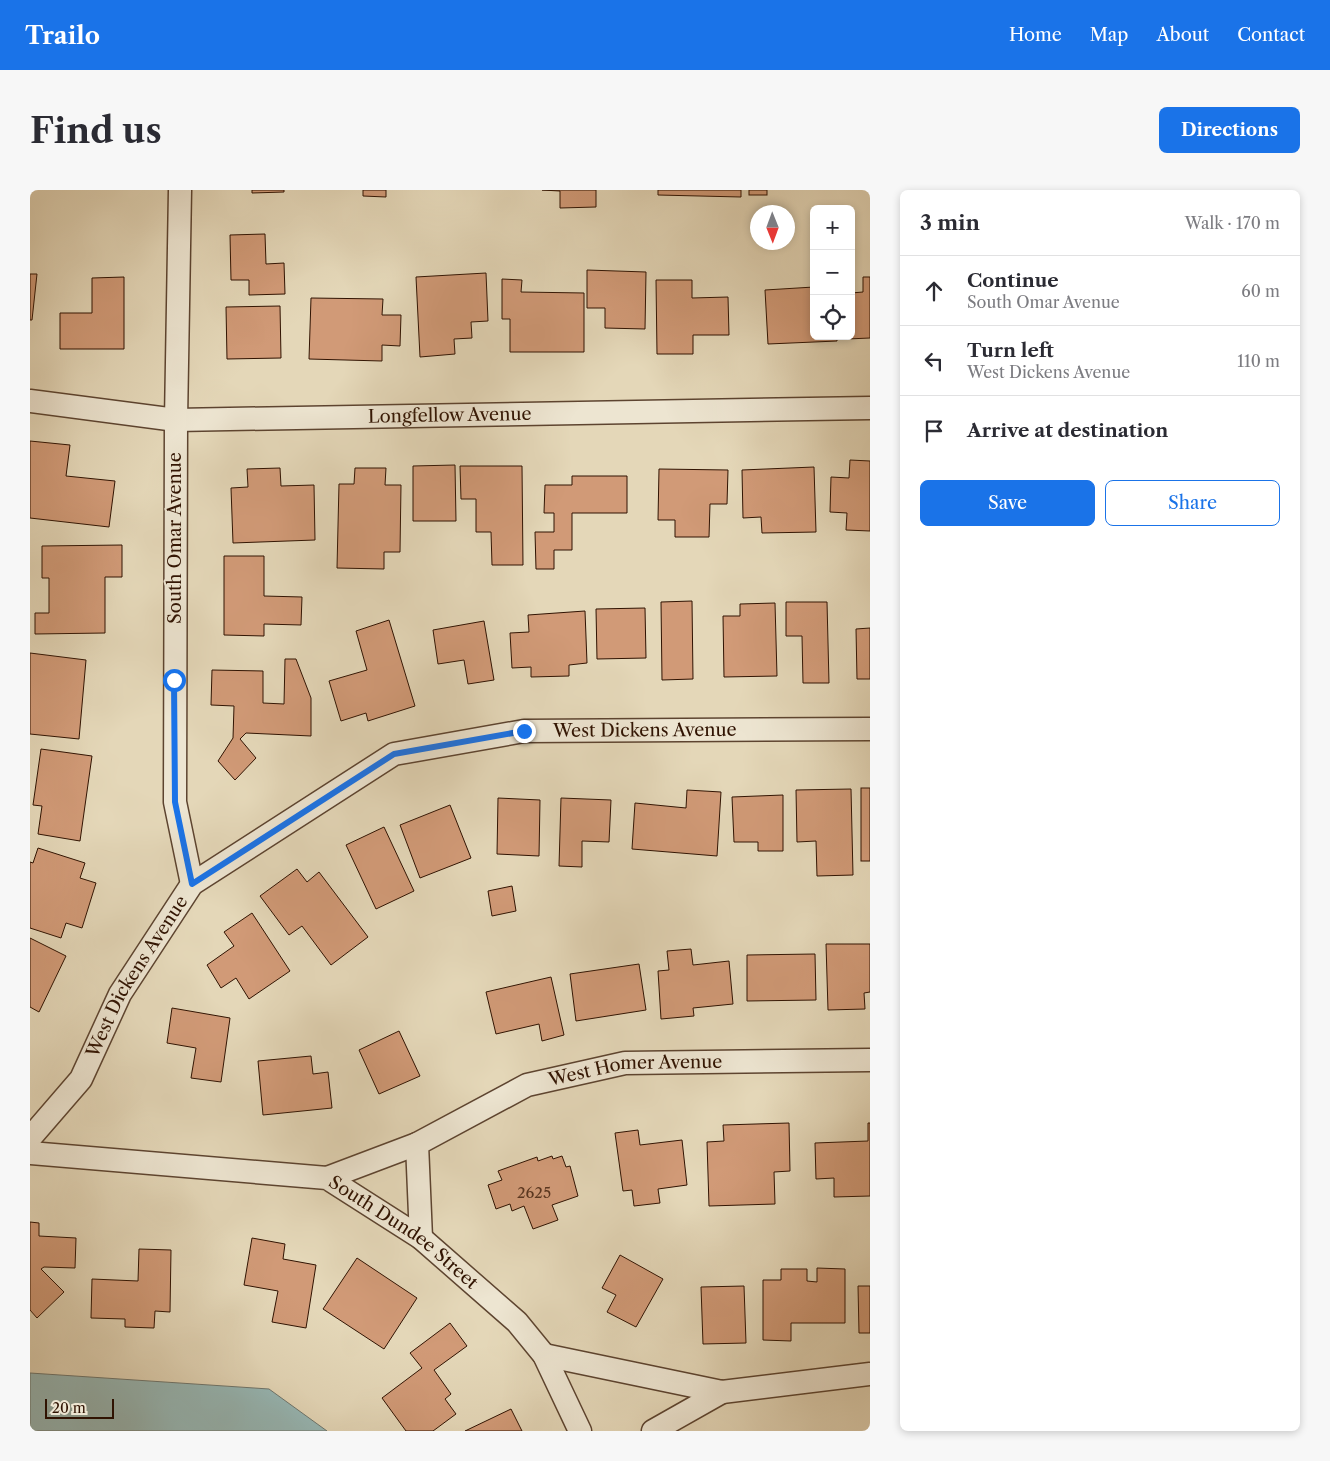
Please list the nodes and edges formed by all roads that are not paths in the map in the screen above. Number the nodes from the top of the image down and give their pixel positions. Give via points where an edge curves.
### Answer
1 (180, 190) edge
2 (30, 402) edge
3 (870, 408) edge
4 (176, 420) junction
5 (870, 729) edge
6 (192, 884) junction
7 (870, 1060) edge
8 (30, 1138) edge
9 (417, 1144) junction
10 (30, 1154) edge
11 (327, 1178) junction
12 (421, 1238) junction
13 (544, 1355) junction
14 (870, 1374) edge
15 (722, 1392) junction
16 (580, 1431) edge
17 (653, 1431) edge

1 - 4 street, South Omar Avenue
2 - 4 street, Longfellow Avenue
3 - 4 street, Longfellow Avenue
4 - 6 street, South Omar Avenue via 175,802
5 - 6 street, West Dickens Avenue via 524,731 394,754
6 - 8 street, West Dickens Avenue via 120,994 81,1079
7 - 9 street, West Homer Avenue via 625,1063 527,1085
9 - 11 street, West Homer Avenue
9 - 12 street
10 - 11 street, South Dundee Street
11 - 12 street, South Dundee Street
12 - 13 street, South Dundee Street via 517,1322
13 - 15 street
13 - 16 street, South Dundee Street
14 - 15 street
15 - 17 street

